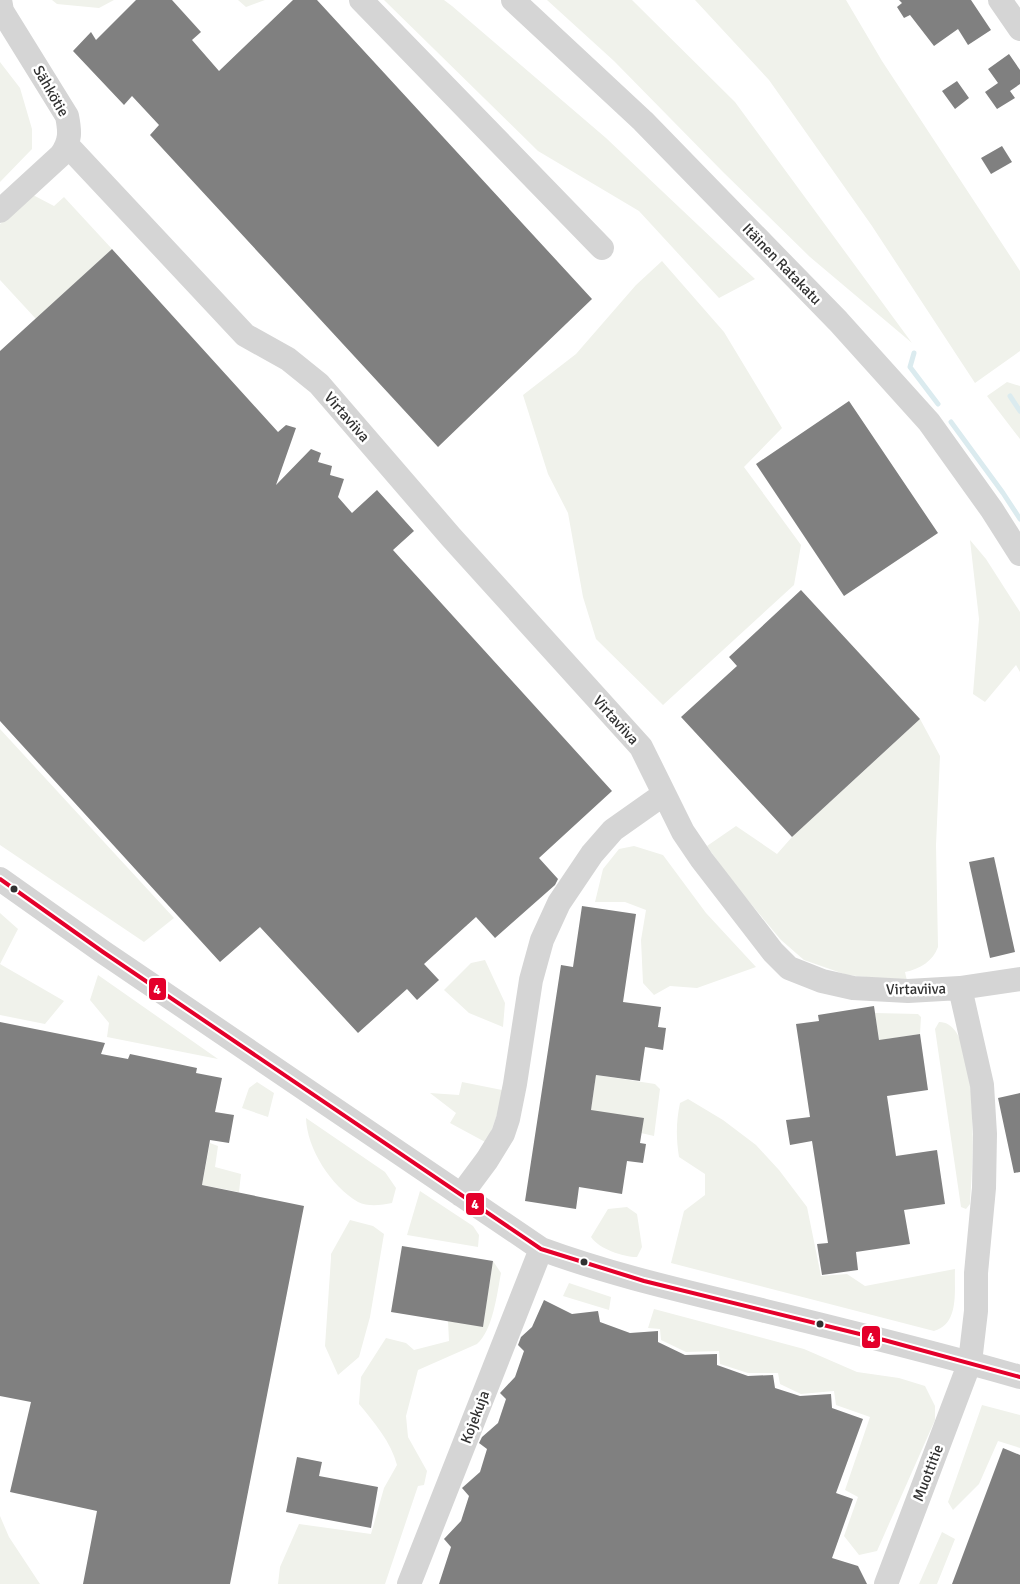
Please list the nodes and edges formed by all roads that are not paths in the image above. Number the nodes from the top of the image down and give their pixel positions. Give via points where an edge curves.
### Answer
1 (361, 0) edge
2 (513, 0) edge
3 (1000, 0) edge
4 (1, 6) edge
5 (1020, 29) edge
6 (68, 146) junction
7 (0, 211) edge
8 (602, 248) dead end
9 (1020, 554) edge
10 (664, 794) junction
11 (0, 879) edge
12 (1020, 979) edge
13 (960, 988) junction
14 (461, 1195) junction
15 (541, 1249) junction
16 (970, 1362) junction
17 (1020, 1376) edge
18 (409, 1584) edge
19 (886, 1584) edge

1 - 8 street
2 - 9 street, Itäinen Ratakatu via 643,121 838,321 929,422
3 - 5 street
4 - 6 street, Sähkötie via 67,116
6 - 7 street
6 - 10 street, Virtaviiva via 244,335 288,359 319,384 451,538 641,747
10 - 13 street, Virtaviiva via 702,860 789,968 822,981 853,988 908,991
10 - 14 street via 613,830 592,854 559,903 542,940 531,980 503,1134
11 - 14 street
12 - 13 street
13 - 16 street, Virtaviiva via 982,1086 985,1134 976,1311
14 - 15 street
15 - 16 street via 580,1264
15 - 18 street, Kojekuja
16 - 17 street
16 - 19 street, Muottitie

